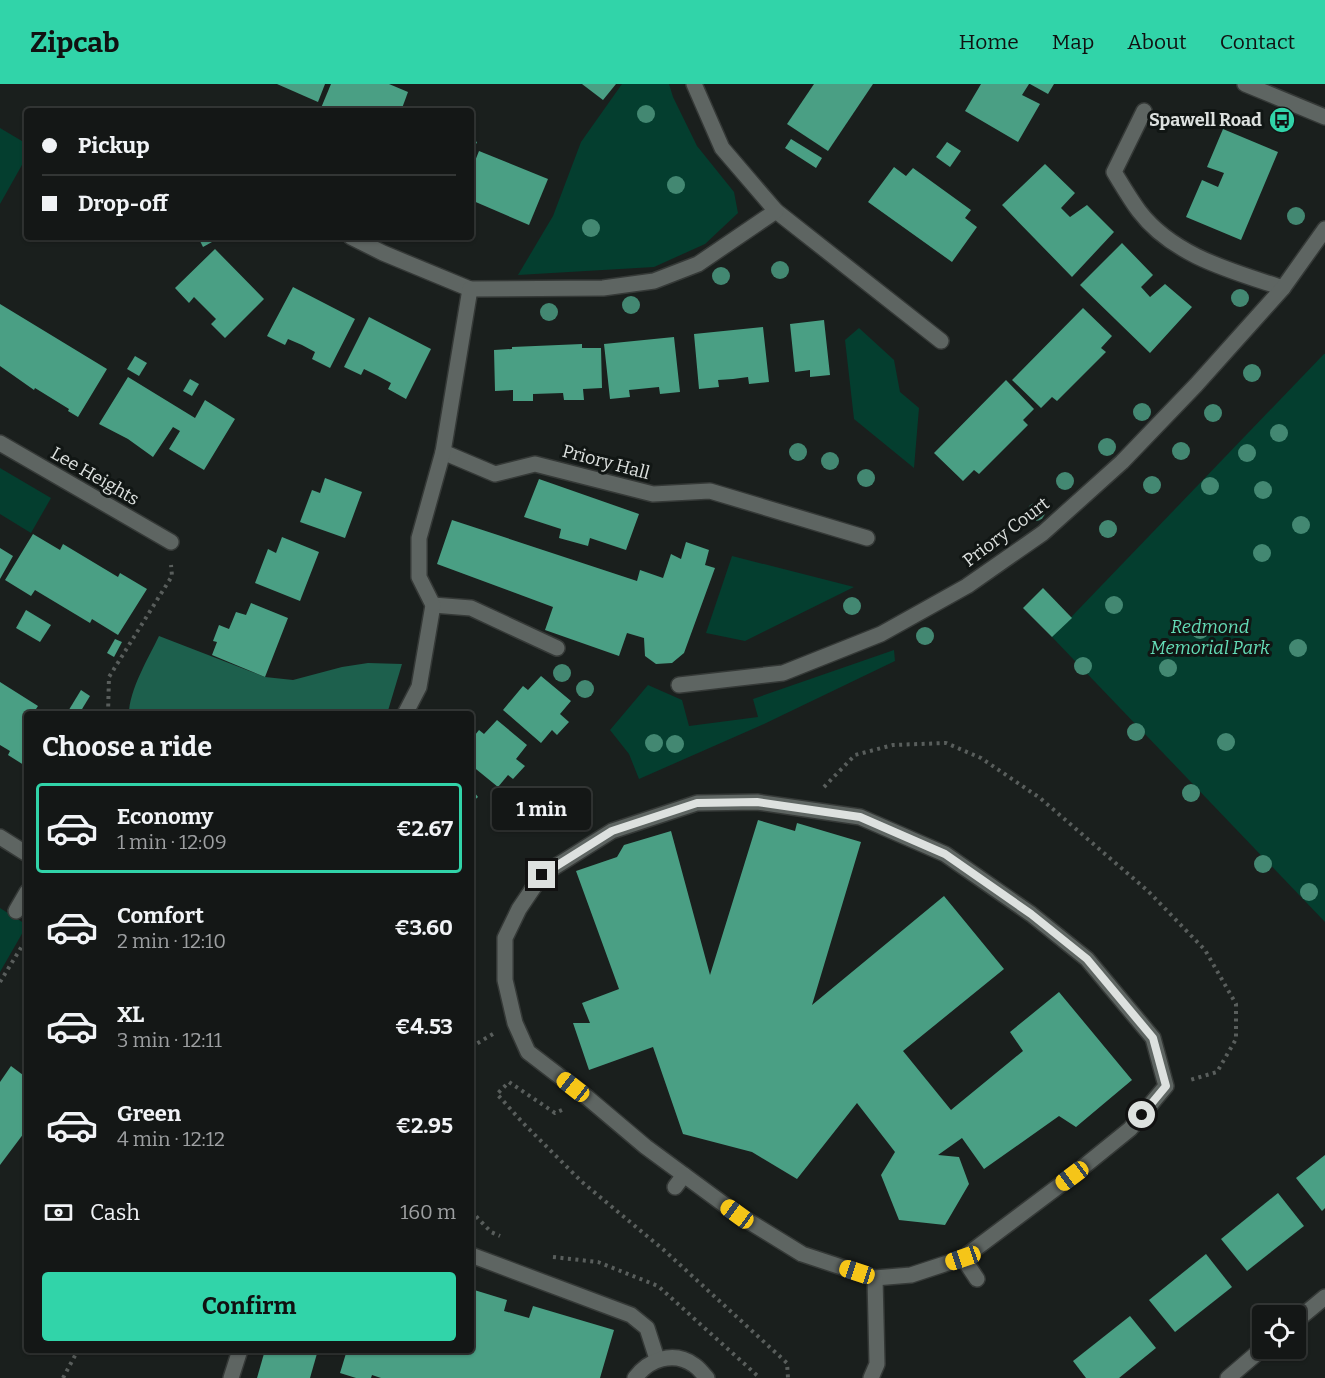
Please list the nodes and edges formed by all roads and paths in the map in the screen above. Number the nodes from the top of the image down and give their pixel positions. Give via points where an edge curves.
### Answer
1 (694, 84) edge
2 (1245, 84) edge
3 (1144, 111) dead end
4 (1325, 117) edge
5 (776, 211) junction
6 (1325, 229) edge
7 (357, 240) edge
8 (1283, 288) junction
9 (470, 289) junction
10 (941, 341) dead end
11 (0, 443) edge
12 (443, 452) junction
13 (867, 538) dead end
14 (171, 542) joint
15 (433, 605) junction
16 (557, 648) dead end
17 (679, 685) dead end
18 (108, 711) edge
19 (407, 711) edge
20 (816, 810) junction
21 (0, 837) edge
22 (24, 852) edge
23 (24, 897) edge
24 (16, 911) dead end
25 (24, 943) edge
26 (0, 982) edge
27 (1166, 1086) junction
28 (588, 1098) junction
29 (474, 1256) edge
30 (963, 1258) junction
31 (875, 1278) junction
32 (977, 1279) dead end
33 (1325, 1297) edge
34 (1306, 1313) edge
35 (76, 1353) edge
36 (239, 1353) edge
37 (1252, 1357) edge
38 (657, 1359) junction
39 (63, 1378) edge
40 (231, 1378) edge
41 (635, 1378) edge
42 (707, 1378) edge
43 (788, 1378) edge
44 (871, 1378) edge
45 (1228, 1378) edge

1 - 5 street via 722,148
2 - 4 street
3 - 8 street via 1114,172 1140,213 1171,242 1210,264
5 - 9 street via 698,264 654,281 603,288
5 - 10 street
6 - 8 street, Priory Court
7 - 9 street
8 - 17 street, Priory Court via 1122,462 1043,533 967,586 881,634 783,673
9 - 12 street
11 - 14 street, Lee Heights
12 - 13 street, Priory Hall via 495,474 535,464 653,494 710,491
12 - 15 street via 419,538 419,577
14 - 18 path via 172,576 109,677
15 - 16 street via 471,608
15 - 19 street via 419,687
20 - 27 street via 860,817 945,854 1031,914 1087,959 1153,1038
20 - 27 path via 825,784 855,755 893,745 946,744 981,758 1040,798 1148,891 1205,950 1236,1004 1236,1039 1217,1072
20 - 28 street via 757,802 697,803 612,831 542,875 505,938 505,980 515,1023 528,1052
21 - 22 street
23 - 24 street
25 - 26 path
27 - 30 street via 1131,1129
28 - 31 street via 680,1181 802,1254
28 - 43 path via 555,1113 509,1082 497,1094 582,1182 665,1251 787,1363
29 - 38 street via 631,1315 647,1328
30 - 31 street via 911,1275
30 - 32 street
31 - 44 street via 876,1364
33 - 34 street
35 - 39 path
36 - 40 street
37 - 45 street
38 - 41 street
38 - 42 street via 692,1363

